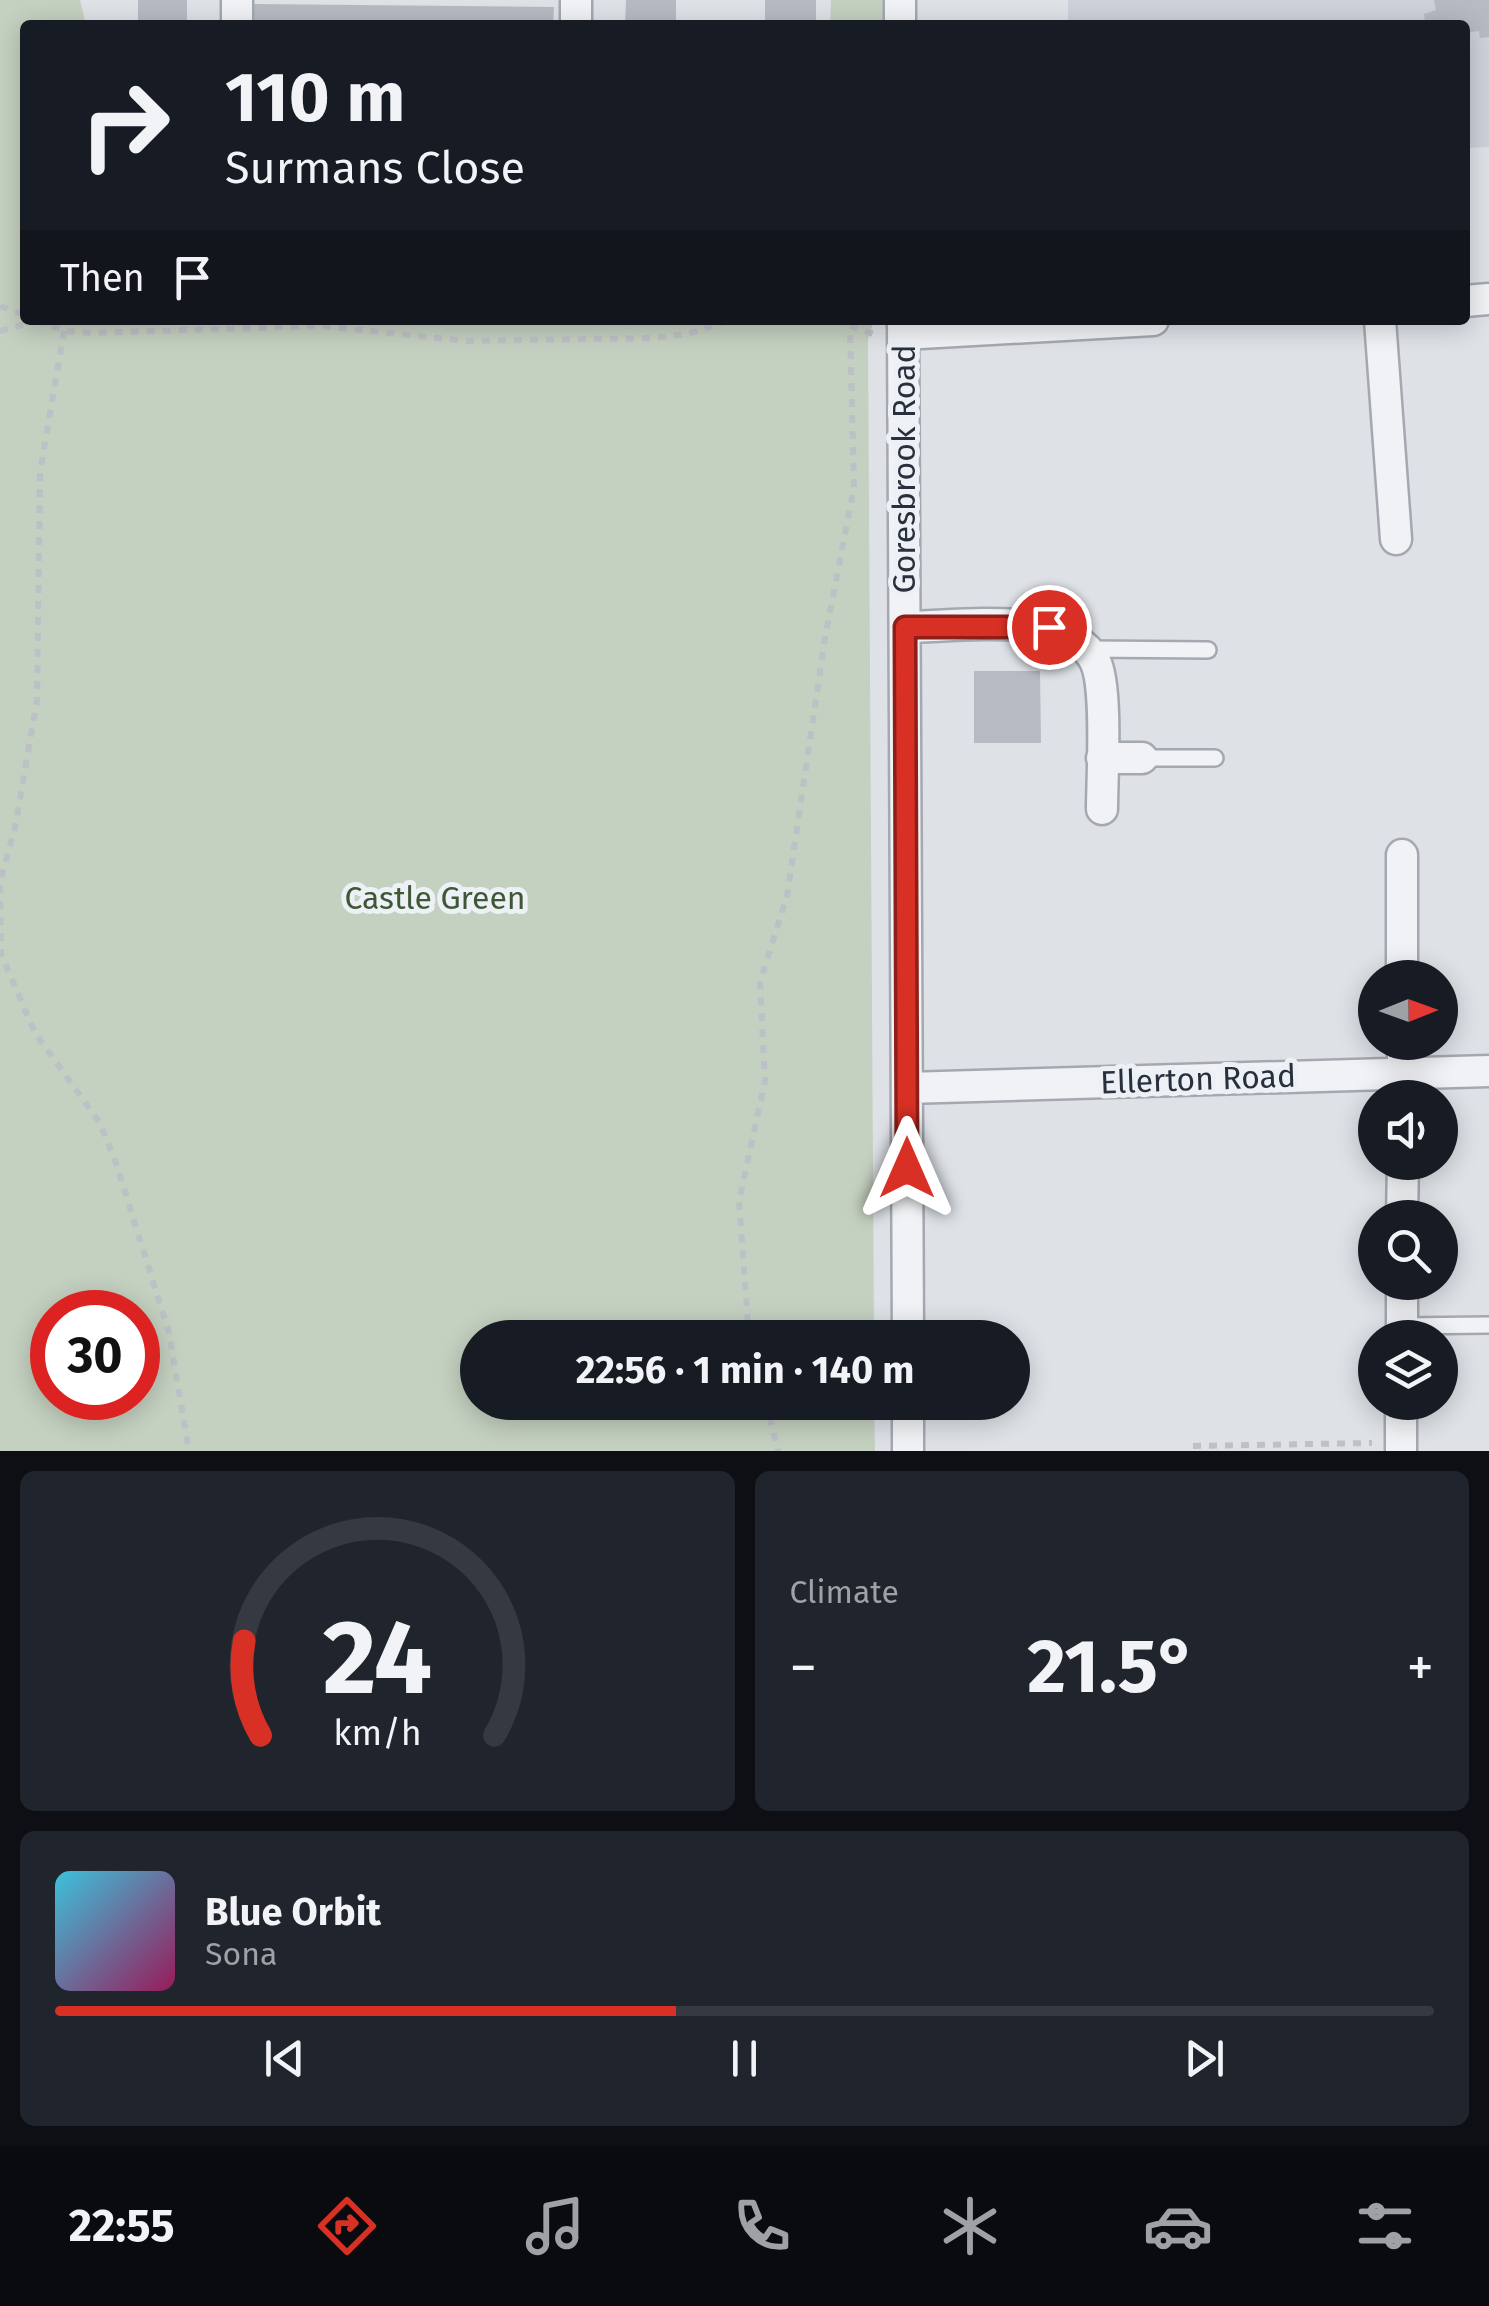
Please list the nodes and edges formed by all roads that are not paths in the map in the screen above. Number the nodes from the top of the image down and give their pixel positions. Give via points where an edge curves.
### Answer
1 (974, 325) edge
2 (1380, 325) edge
3 (903, 327) edge
4 (1396, 539) dead end
5 (905, 627) junction
6 (1088, 649) junction
7 (1208, 650) dead end
8 (1102, 758) junction
9 (1142, 758) joint
10 (1215, 758) dead end
11 (1102, 809) dead end
12 (1402, 855) dead end
13 (1402, 960) edge
14 (1489, 1072) edge
15 (1388, 1080) edge
16 (1443, 1080) edge
17 (907, 1088) junction
18 (908, 1320) edge
19 (1489, 1325) edge
20 (1458, 1327) edge
21 (908, 1420) edge
22 (1401, 1420) edge
23 (1400, 1446) edge
24 (908, 1451) edge

1 - 3 street
2 - 4 street
3 - 5 street, Goresbrook Road
5 - 6 street via 1049,627
5 - 17 street, Goresbrook Road
6 - 7 lane
6 - 8 street via 1097,664
8 - 9 street
8 - 11 street
9 - 10 lane
12 - 13 street
14 - 16 street, Ellerton Road
15 - 17 street, Ellerton Road via 1371,1072
17 - 18 street, Goresbrook Road
19 - 20 lane
21 - 24 street
22 - 23 street

